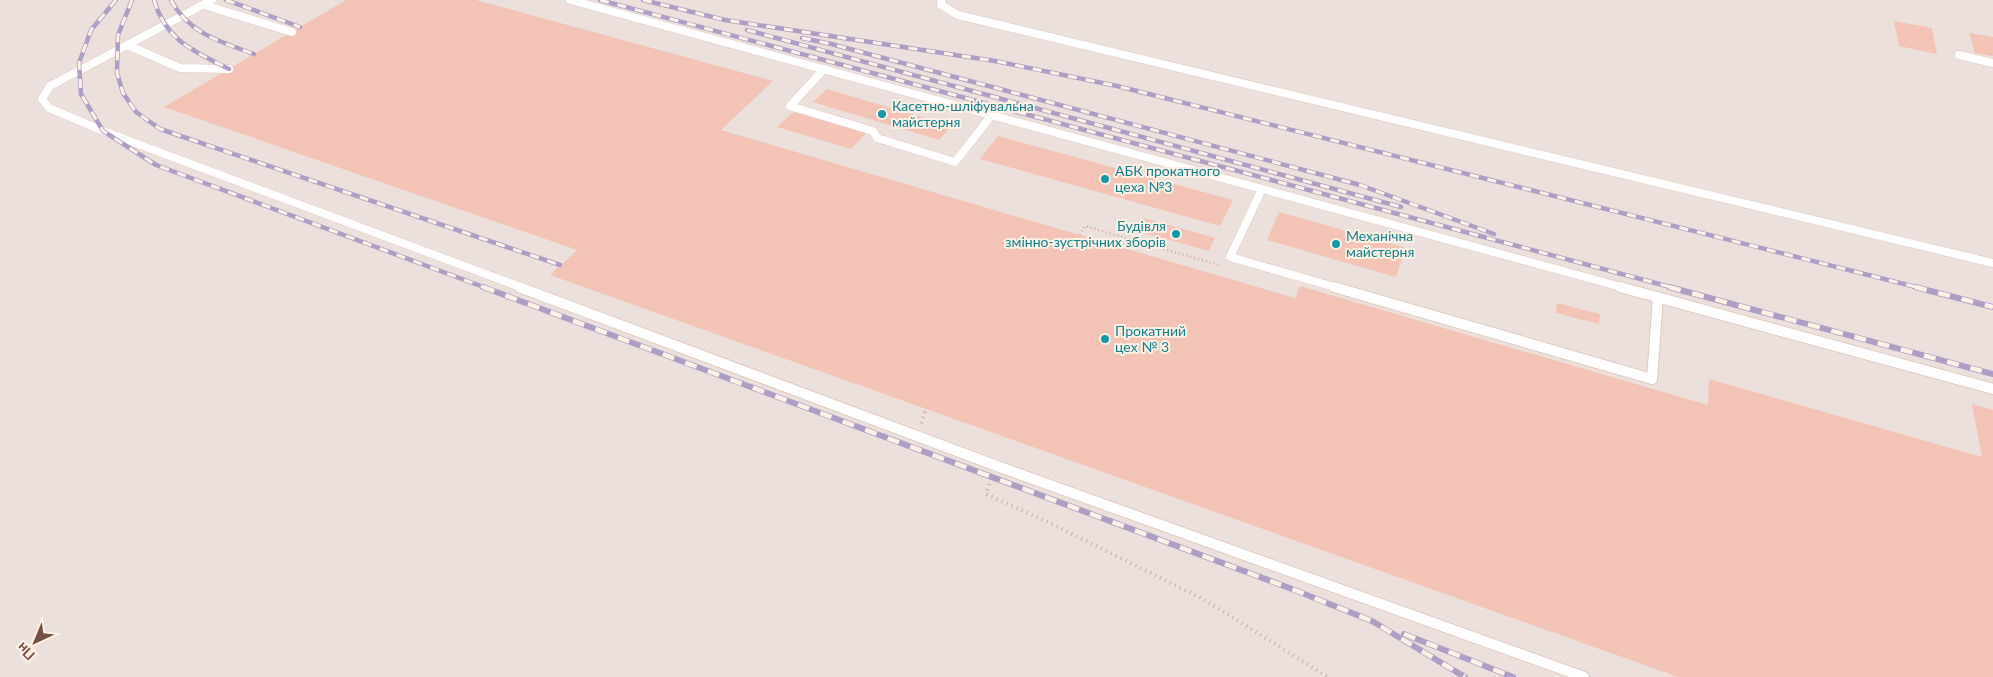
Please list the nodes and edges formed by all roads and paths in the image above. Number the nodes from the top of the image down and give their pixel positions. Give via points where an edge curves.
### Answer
1 (570, 0) edge
2 (941, 0) edge
3 (208, 2) edge
4 (292, 32) dead end
5 (127, 45) junction
6 (1959, 56) dead end
7 (1993, 63) edge
8 (229, 69) dead end
9 (824, 69) junction
10 (992, 115) junction
11 (1262, 189) junction
12 (1080, 235) dead end
13 (1230, 256) junction
14 (1993, 263) edge
15 (1658, 297) junction
16 (1993, 389) edge
17 (926, 409) dead end
18 (919, 430) dead end
19 (997, 466) junction
20 (1328, 677) edge
21 (1584, 677) edge

1 - 9 lane
2 - 14 lane via 942,5 958,16
3 - 4 lane
3 - 5 lane
5 - 8 lane via 180,68
5 - 19 lane via 50,86 42,99 49,108 103,131
6 - 7 lane
9 - 10 lane
9 - 10 lane via 790,106 873,131 877,138 955,162
10 - 11 lane
11 - 13 lane
11 - 15 lane
12 - 13 path via 1085,226 1225,267
13 - 15 lane via 1652,379
15 - 16 lane
17 - 18 path
19 - 20 path via 986,494 1203,599
19 - 21 lane

